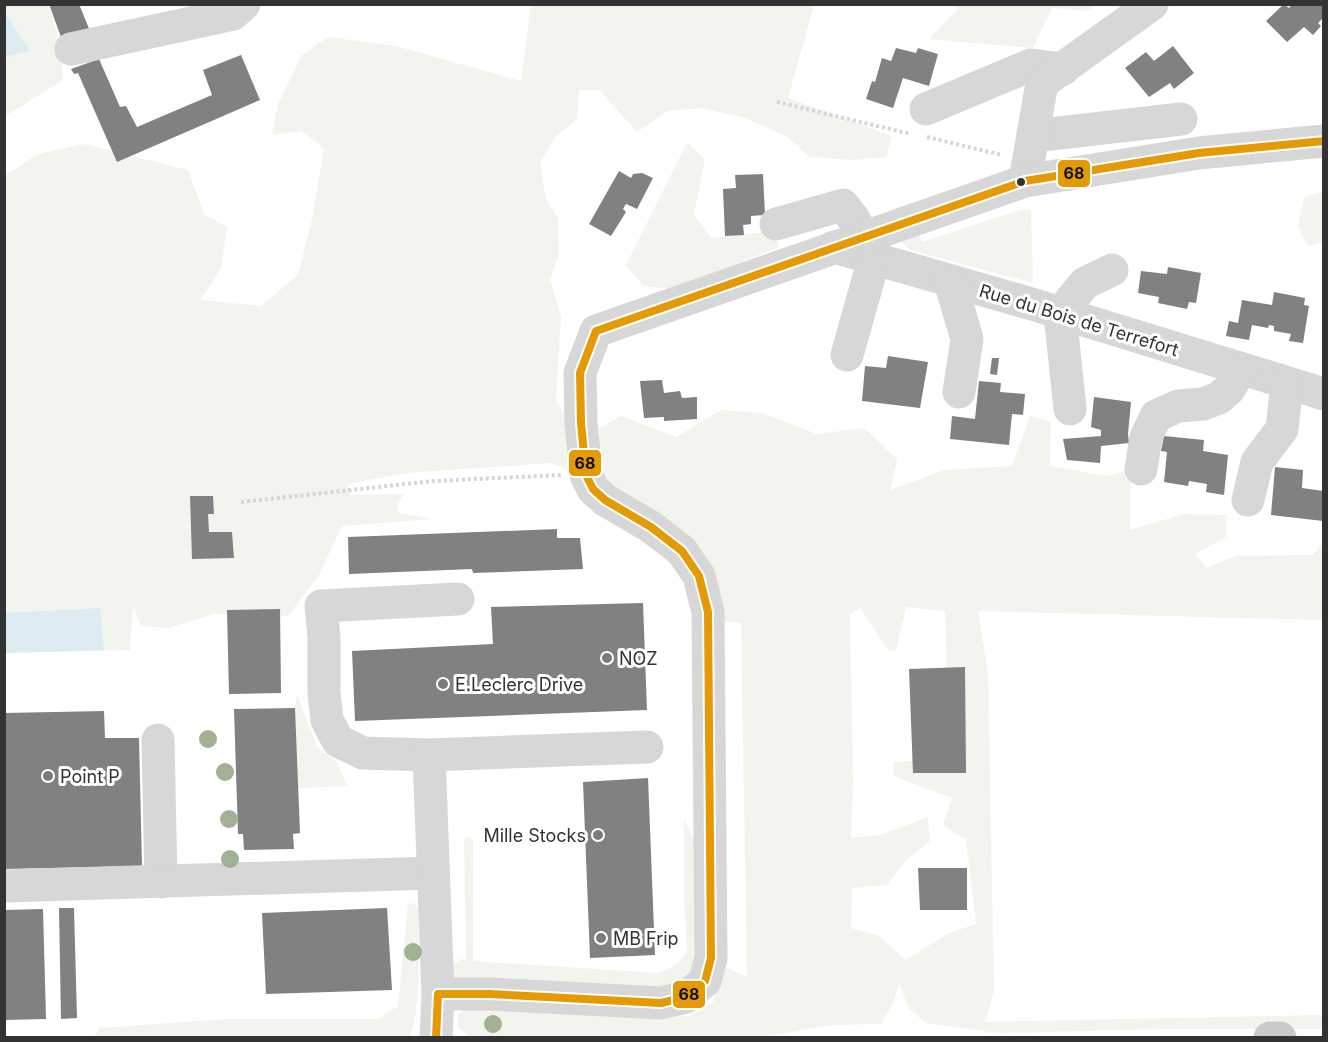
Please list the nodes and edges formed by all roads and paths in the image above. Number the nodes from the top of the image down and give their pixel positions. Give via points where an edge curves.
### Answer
1 (244, 4) edge
2 (1152, 4) edge
3 (71, 49) dead end
4 (1063, 69) junction
5 (777, 102) dead end
6 (1181, 119) dead end
7 (922, 127) junction
8 (1323, 141) edge
9 (1029, 160) junction
10 (776, 224) dead end
11 (857, 248) junction
12 (1112, 270) dead end
13 (950, 281) junction
14 (1060, 313) junction
15 (847, 355) dead end
16 (1241, 369) junction
17 (1287, 383) junction
18 (959, 392) dead end
19 (1323, 394) edge
20 (1070, 409) dead end
21 (1141, 469) dead end
22 (586, 475) junction
23 (1248, 500) dead end
24 (241, 502) dead end
25 (458, 600) dead end
26 (158, 740) dead end
27 (647, 747) dead end
28 (429, 755) junction
29 (433, 873) junction
30 (161, 882) junction
31 (4, 886) edge
32 (438, 994) junction
33 (436, 1038) edge
34 (1270, 1038) edge
35 (1280, 1038) edge

1 - 3 street via 233,14
2 - 4 street
4 - 7 street via 1031,65
4 - 9 street via 1042,83
5 - 7 path
6 - 9 street
7 - 9 path
8 - 9 street via 1200,153
9 - 11 street
10 - 11 street via 843,205
11 - 13 street, Rue du Bois de Terrefort
11 - 15 street
11 - 22 street via 596,331 580,374
12 - 14 street via 1085,283
13 - 14 street, Rue du Bois de Terrefort
13 - 18 street via 967,339
14 - 16 street, Rue du Bois de Terrefort
14 - 20 street
16 - 17 street, Rue du Bois de Terrefort
16 - 21 street via 1219,398 1178,406 1156,416 1146,437
17 - 19 street, Rue du Bois de Terrefort
17 - 23 street via 1282,429 1257,462
22 - 24 path via 433,481
22 - 32 street via 605,500 682,551 699,576 708,612 711,958 705,981 686,997 661,1003
25 - 28 street via 321,606 327,720 338,741 363,753
26 - 30 street
27 - 28 street
28 - 29 street
29 - 30 street
29 - 32 street
30 - 31 street
32 - 33 street
34 - 35 main road

